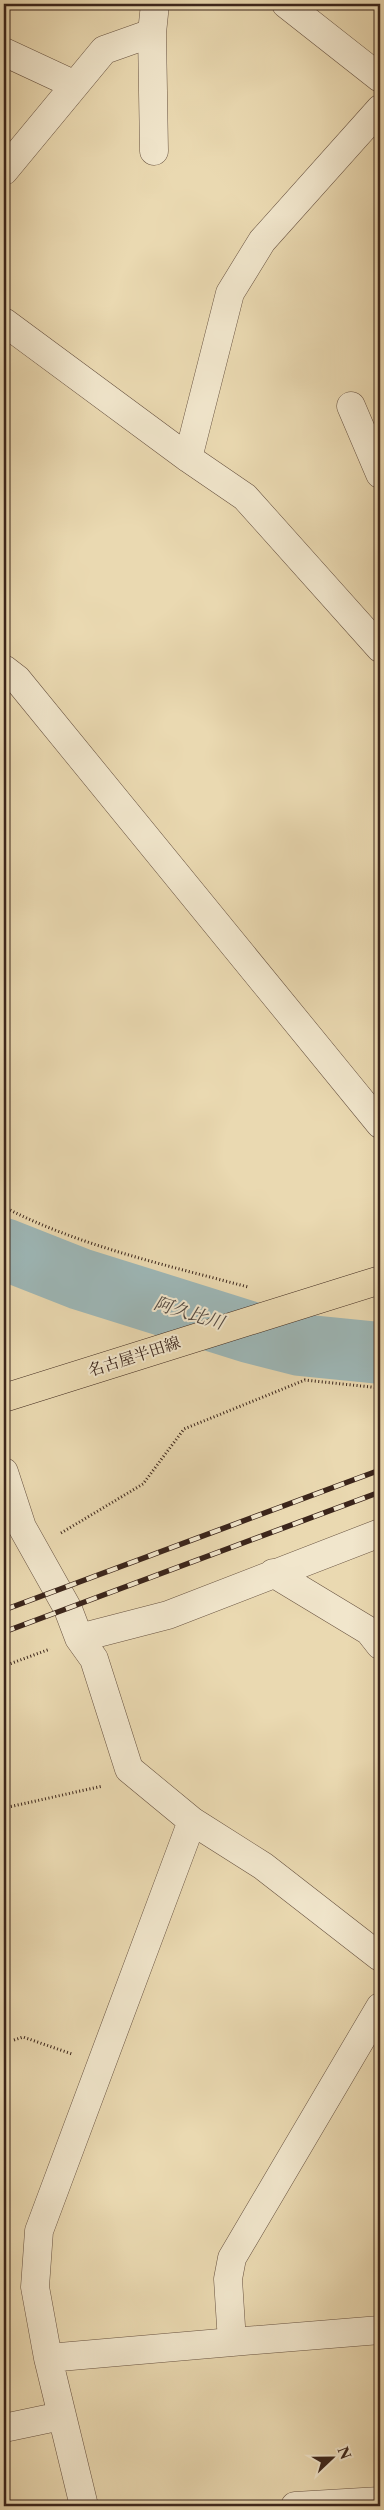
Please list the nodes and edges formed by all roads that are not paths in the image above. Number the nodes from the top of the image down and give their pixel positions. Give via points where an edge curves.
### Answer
1 (155, 4) edge
2 (286, 4) edge
3 (152, 33) junction
4 (4, 52) edge
5 (380, 78) edge
6 (75, 85) junction
7 (380, 109) edge
8 (154, 151) dead end
9 (4, 171) edge
10 (4, 322) edge
11 (350, 406) dead end
12 (188, 458) junction
13 (380, 474) edge
14 (380, 648) edge
15 (4, 669) edge
16 (380, 1124) edge
17 (380, 1280) edge
18 (4, 1398) edge
19 (4, 1472) edge
20 (380, 1533) edge
21 (273, 1573) junction
22 (79, 1638) junction
23 (380, 1645) edge
24 (192, 1821) junction
25 (380, 1957) edge
26 (380, 2007) edge
27 (380, 2330) edge
28 (232, 2342) junction
29 (48, 2358) junction
30 (61, 2416) junction
31 (4, 2428) edge
32 (380, 2501) edge
33 (84, 2506) edge
34 (295, 2506) edge

1 - 3 street
2 - 5 street
3 - 6 street via 104,50
3 - 8 street
4 - 6 street
6 - 9 street
7 - 12 street via 262,241 230,293
10 - 12 street
11 - 13 street
12 - 14 street via 245,497
15 - 16 street via 18,679
17 - 18 main road, 名古屋半田線
19 - 22 street via 22,1528 68,1609
20 - 21 street
21 - 22 street via 168,1615
21 - 23 street via 369,1631
22 - 24 street via 94,1659 129,1769
24 - 25 street via 263,1866
24 - 29 street via 39,2231 36,2287
26 - 28 street via 232,2258 228,2279
27 - 28 street
28 - 29 street
29 - 30 street
30 - 31 street
30 - 33 street
32 - 34 street

